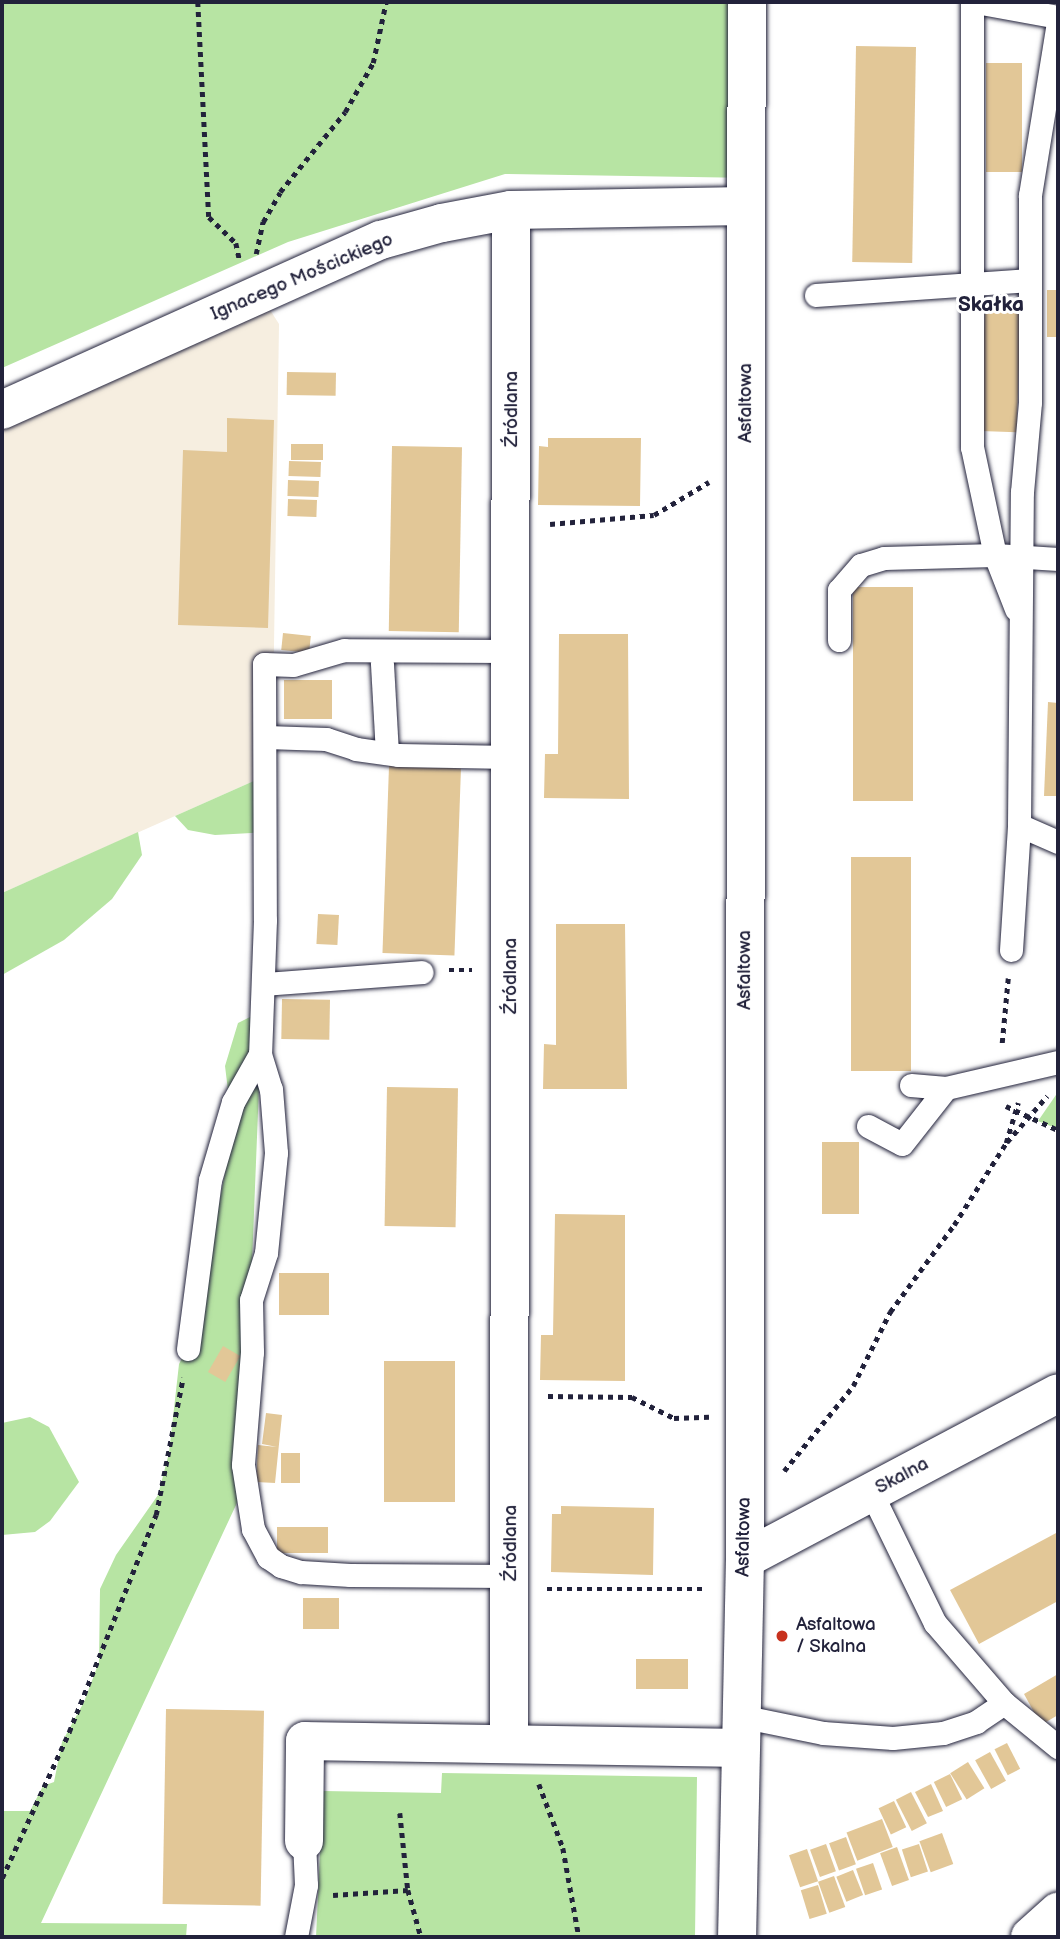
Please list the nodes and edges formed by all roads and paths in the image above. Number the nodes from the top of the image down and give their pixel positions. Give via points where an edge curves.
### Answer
1 (198, 2) edge
2 (386, 2) edge
3 (747, 2) edge
4 (974, 2) edge
5 (1052, 2) edge
6 (1058, 16) edge
7 (1058, 22) edge
8 (746, 206) junction
9 (512, 210) junction
10 (256, 257) dead end
11 (244, 275) dead end
12 (1029, 280) junction
13 (972, 282) junction
14 (817, 295) dead end
15 (2, 410) edge
16 (710, 482) dead end
17 (511, 524) junction
18 (995, 555) junction
19 (1020, 557) junction
20 (1058, 559) edge
21 (1021, 621) junction
22 (839, 640) dead end
23 (510, 651) junction
24 (383, 664) dead end
25 (266, 737) junction
26 (387, 753) junction
27 (511, 757) junction
28 (1019, 825) junction
29 (1058, 842) edge
30 (1011, 950) joint
31 (511, 971) junction
32 (422, 972) joint
33 (264, 984) junction
34 (260, 1054) junction
35 (1058, 1062) edge
36 (1024, 1072) junction
37 (999, 1077) junction
38 (911, 1085) dead end
39 (946, 1088) junction
40 (1052, 1090) dead end
41 (1016, 1111) junction
42 (1032, 1118) junction
43 (869, 1126) dead end
44 (1058, 1130) edge
45 (1006, 1143) junction
46 (188, 1349) joint
47 (1058, 1393) edge
48 (512, 1396) junction
49 (711, 1417) dead end
50 (776, 1482) dead end
51 (871, 1492) junction
52 (745, 1559) junction
53 (511, 1583) junction
54 (710, 1589) dead end
55 (1004, 1703) junction
56 (740, 1732) junction
57 (518, 1743) junction
58 (1058, 1747) edge
59 (400, 1813) dead end
60 (304, 1841) joint
61 (2, 1878) edge
62 (408, 1890) junction
63 (305, 1897) junction
64 (1058, 1912) edge
65 (296, 1937) edge
66 (421, 1937) edge
67 (579, 1937) edge
68 (737, 1937) edge
69 (1030, 1937) edge

1 - 11 path via 209,217 236,243
2 - 10 path via 373,63 345,112 274,201 263,222
3 - 8 street, Asfaltowa
4 - 6 lane
4 - 13 lane
5 - 6 lane
7 - 12 lane via 1030,195
8 - 9 street, Ignacego Mościckiego
8 - 52 street, Asfaltowa
9 - 15 street, Ignacego Mościckiego via 381,240
9 - 17 street, Źródlana
12 - 13 lane
12 - 19 lane via 1030,402
13 - 14 lane
13 - 18 lane via 972,447
16 - 17 path via 654,515 586,524
17 - 23 street, Źródlana
18 - 19 lane
18 - 21 lane
18 - 22 lane via 928,554 861,565 839,590
19 - 20 lane
19 - 21 lane
21 - 28 lane
23 - 25 lane via 344,650 318,661 264,664
23 - 27 street, Źródlana
24 - 26 lane
25 - 26 lane via 326,739
25 - 33 lane
26 - 27 lane
27 - 31 street, Źródlana
28 - 29 lane
28 - 30 lane
30 - 37 path
31 - 32 path
31 - 48 street, Źródlana
32 - 33 lane
33 - 34 lane
34 - 46 lane via 233,1102 210,1180 207,1232
34 - 53 lane via 271,1089 276,1153 266,1253 251,1300 252,1352 243,1465 253,1529 268,1557 301,1572
35 - 36 lane
36 - 37 lane
36 - 41 path
37 - 39 lane
37 - 41 path via 994,1100
38 - 39 lane
39 - 43 lane via 902,1144
40 - 42 path
41 - 42 path
41 - 45 path
42 - 44 path
42 - 45 path
45 - 50 path via 954,1225 890,1312 853,1385
46 - 61 path via 156,1515 69,1732
47 - 51 street, Skalna
48 - 49 path via 632,1397 674,1418
48 - 53 street, Źródlana
51 - 52 street, Skalna
51 - 55 lane via 935,1623
52 - 56 street, Asfaltowa
53 - 54 path
53 - 57 street, Źródlana
55 - 56 lane via 976,1722 943,1733 893,1738
55 - 58 lane
56 - 57 street
56 - 68 street, Asfaltowa
57 - 60 street via 304,1741
57 - 67 path via 563,1849
59 - 62 path
60 - 63 lane
62 - 63 path
62 - 66 path
63 - 65 lane
64 - 69 street

